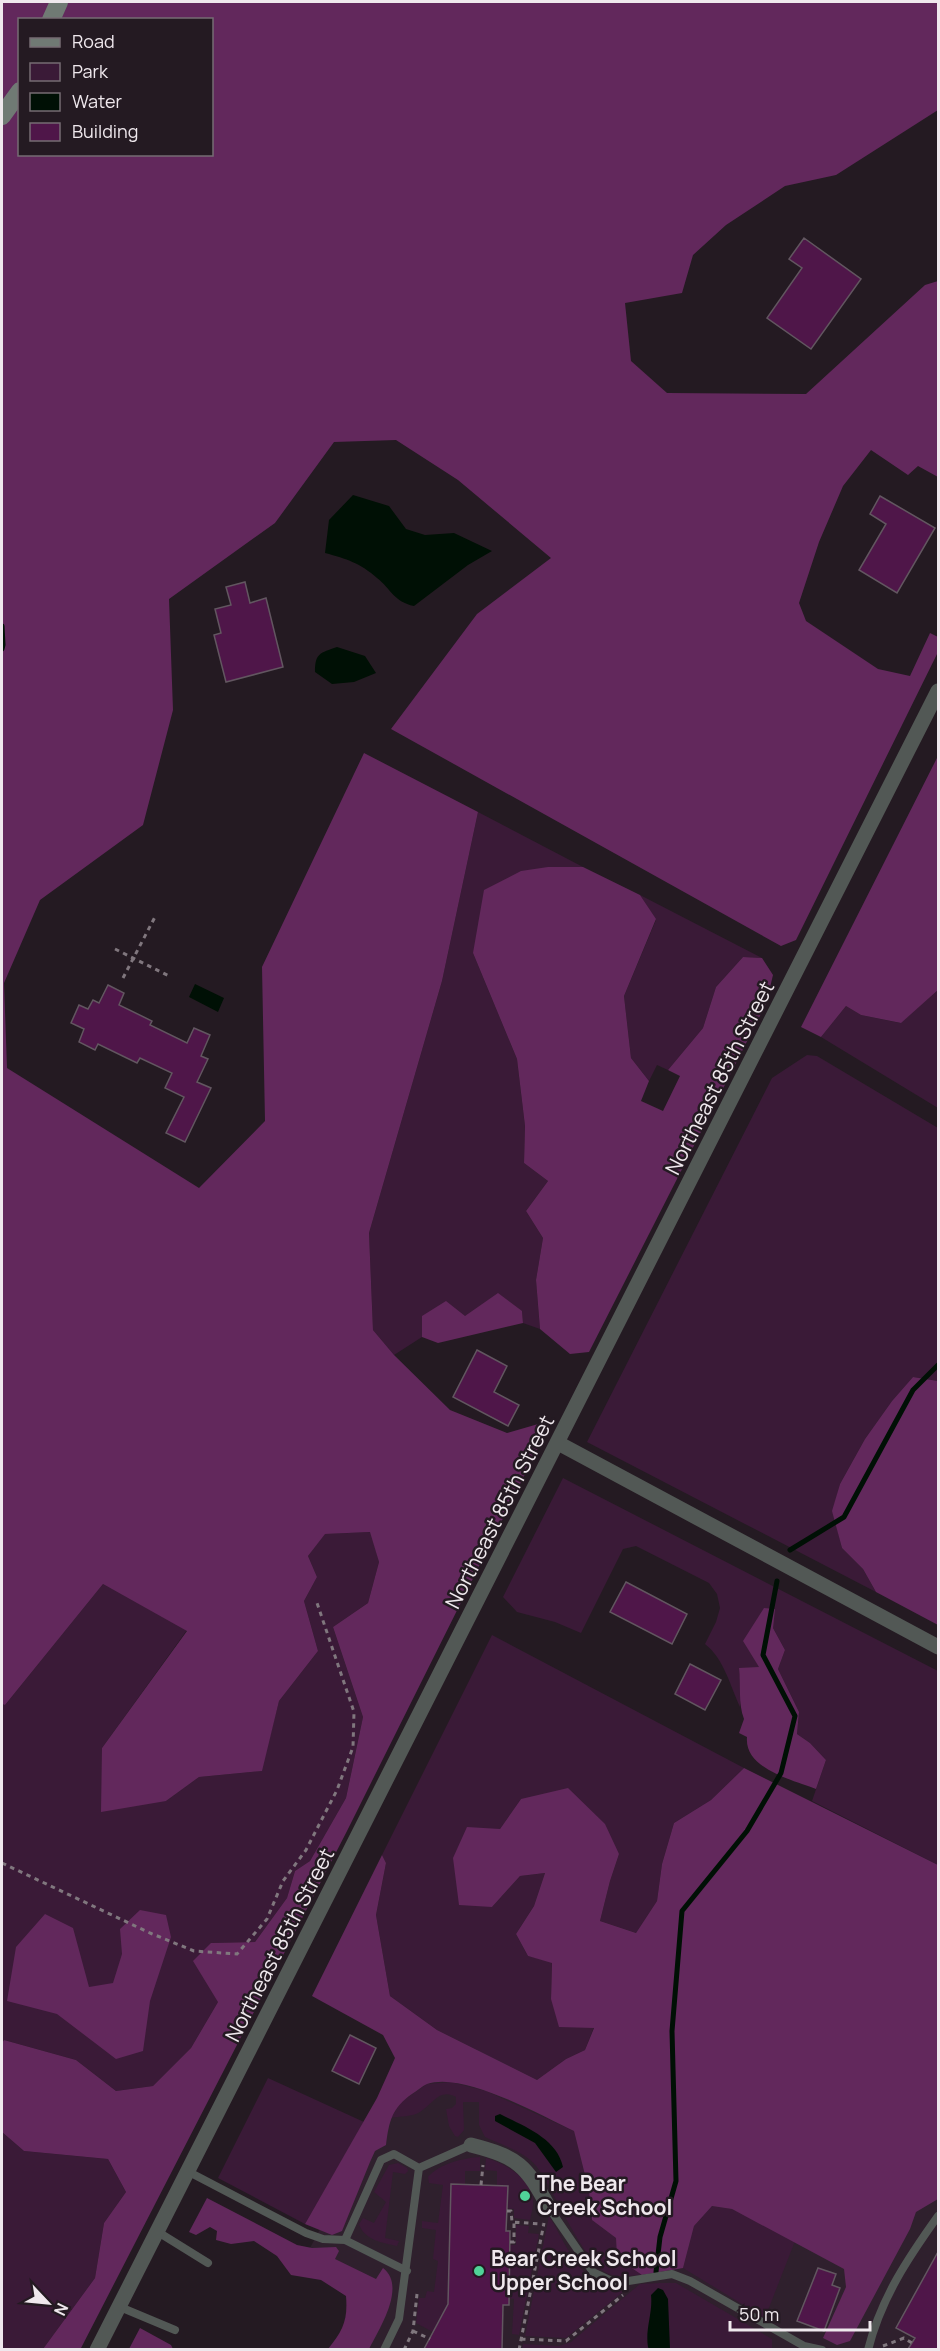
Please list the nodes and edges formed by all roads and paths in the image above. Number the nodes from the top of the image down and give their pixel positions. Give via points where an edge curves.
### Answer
1 (59, 2) edge
2 (52, 18) edge
3 (18, 94) edge
4 (2, 116) edge
5 (939, 692) edge
6 (156, 915) dead end
7 (115, 949) dead end
8 (134, 958) junction
9 (169, 976) dead end
10 (123, 978) dead end
11 (558, 1443) junction
12 (317, 1603) dead end
13 (939, 1647) edge
14 (2, 1863) edge
15 (471, 2145) joint
16 (419, 2168) junction
17 (189, 2172) junction
18 (549, 2208) junction
19 (507, 2211) dead end
20 (939, 2216) edge
21 (514, 2222) junction
22 (543, 2224) junction
23 (158, 2232) junction
24 (345, 2240) junction
25 (510, 2242) dead end
26 (208, 2263) dead end
27 (407, 2271) junction
28 (634, 2280) junction
29 (120, 2307) junction
30 (176, 2330) dead end
31 (413, 2331) dead end
32 (429, 2339) dead end
33 (521, 2339) junction
34 (912, 2343) dead end
35 (879, 2348) dead end
36 (98, 2349) edge
37 (384, 2349) edge
38 (519, 2349) edge
39 (822, 2349) edge
40 (868, 2349) edge

1 - 2 street
3 - 4 street
5 - 11 street, Northeast 85th Street
6 - 8 path
7 - 8 path
8 - 9 path
8 - 10 path
11 - 13 street
11 - 17 street, Northeast 85th Street
12 - 14 path via 354,1712 353,1747 337,1790 306,1850 283,1881 267,1919 237,1954 194,1951
15 - 16 lane
15 - 18 street via 499,2152 519,2165 532,2176
16 - 24 lane via 394,2154 381,2160
16 - 27 lane
17 - 23 street, Northeast 85th Street
17 - 24 lane via 306,2233
18 - 22 path
18 - 28 lane via 592,2272 616,2283
19 - 21 path via 511,2211
20 - 40 lane via 906,2262 875,2320
21 - 22 path
21 - 25 path via 514,2242
22 - 33 path
23 - 26 lane
23 - 29 street, Northeast 85th Street
24 - 27 lane
27 - 37 lane via 399,2319
28 - 33 path via 633,2287 566,2342
28 - 39 lane via 672,2274 681,2277 804,2346
29 - 30 lane
29 - 36 street, Northeast 85th Street
31 - 32 path
33 - 38 path
34 - 35 path via 904,2338

